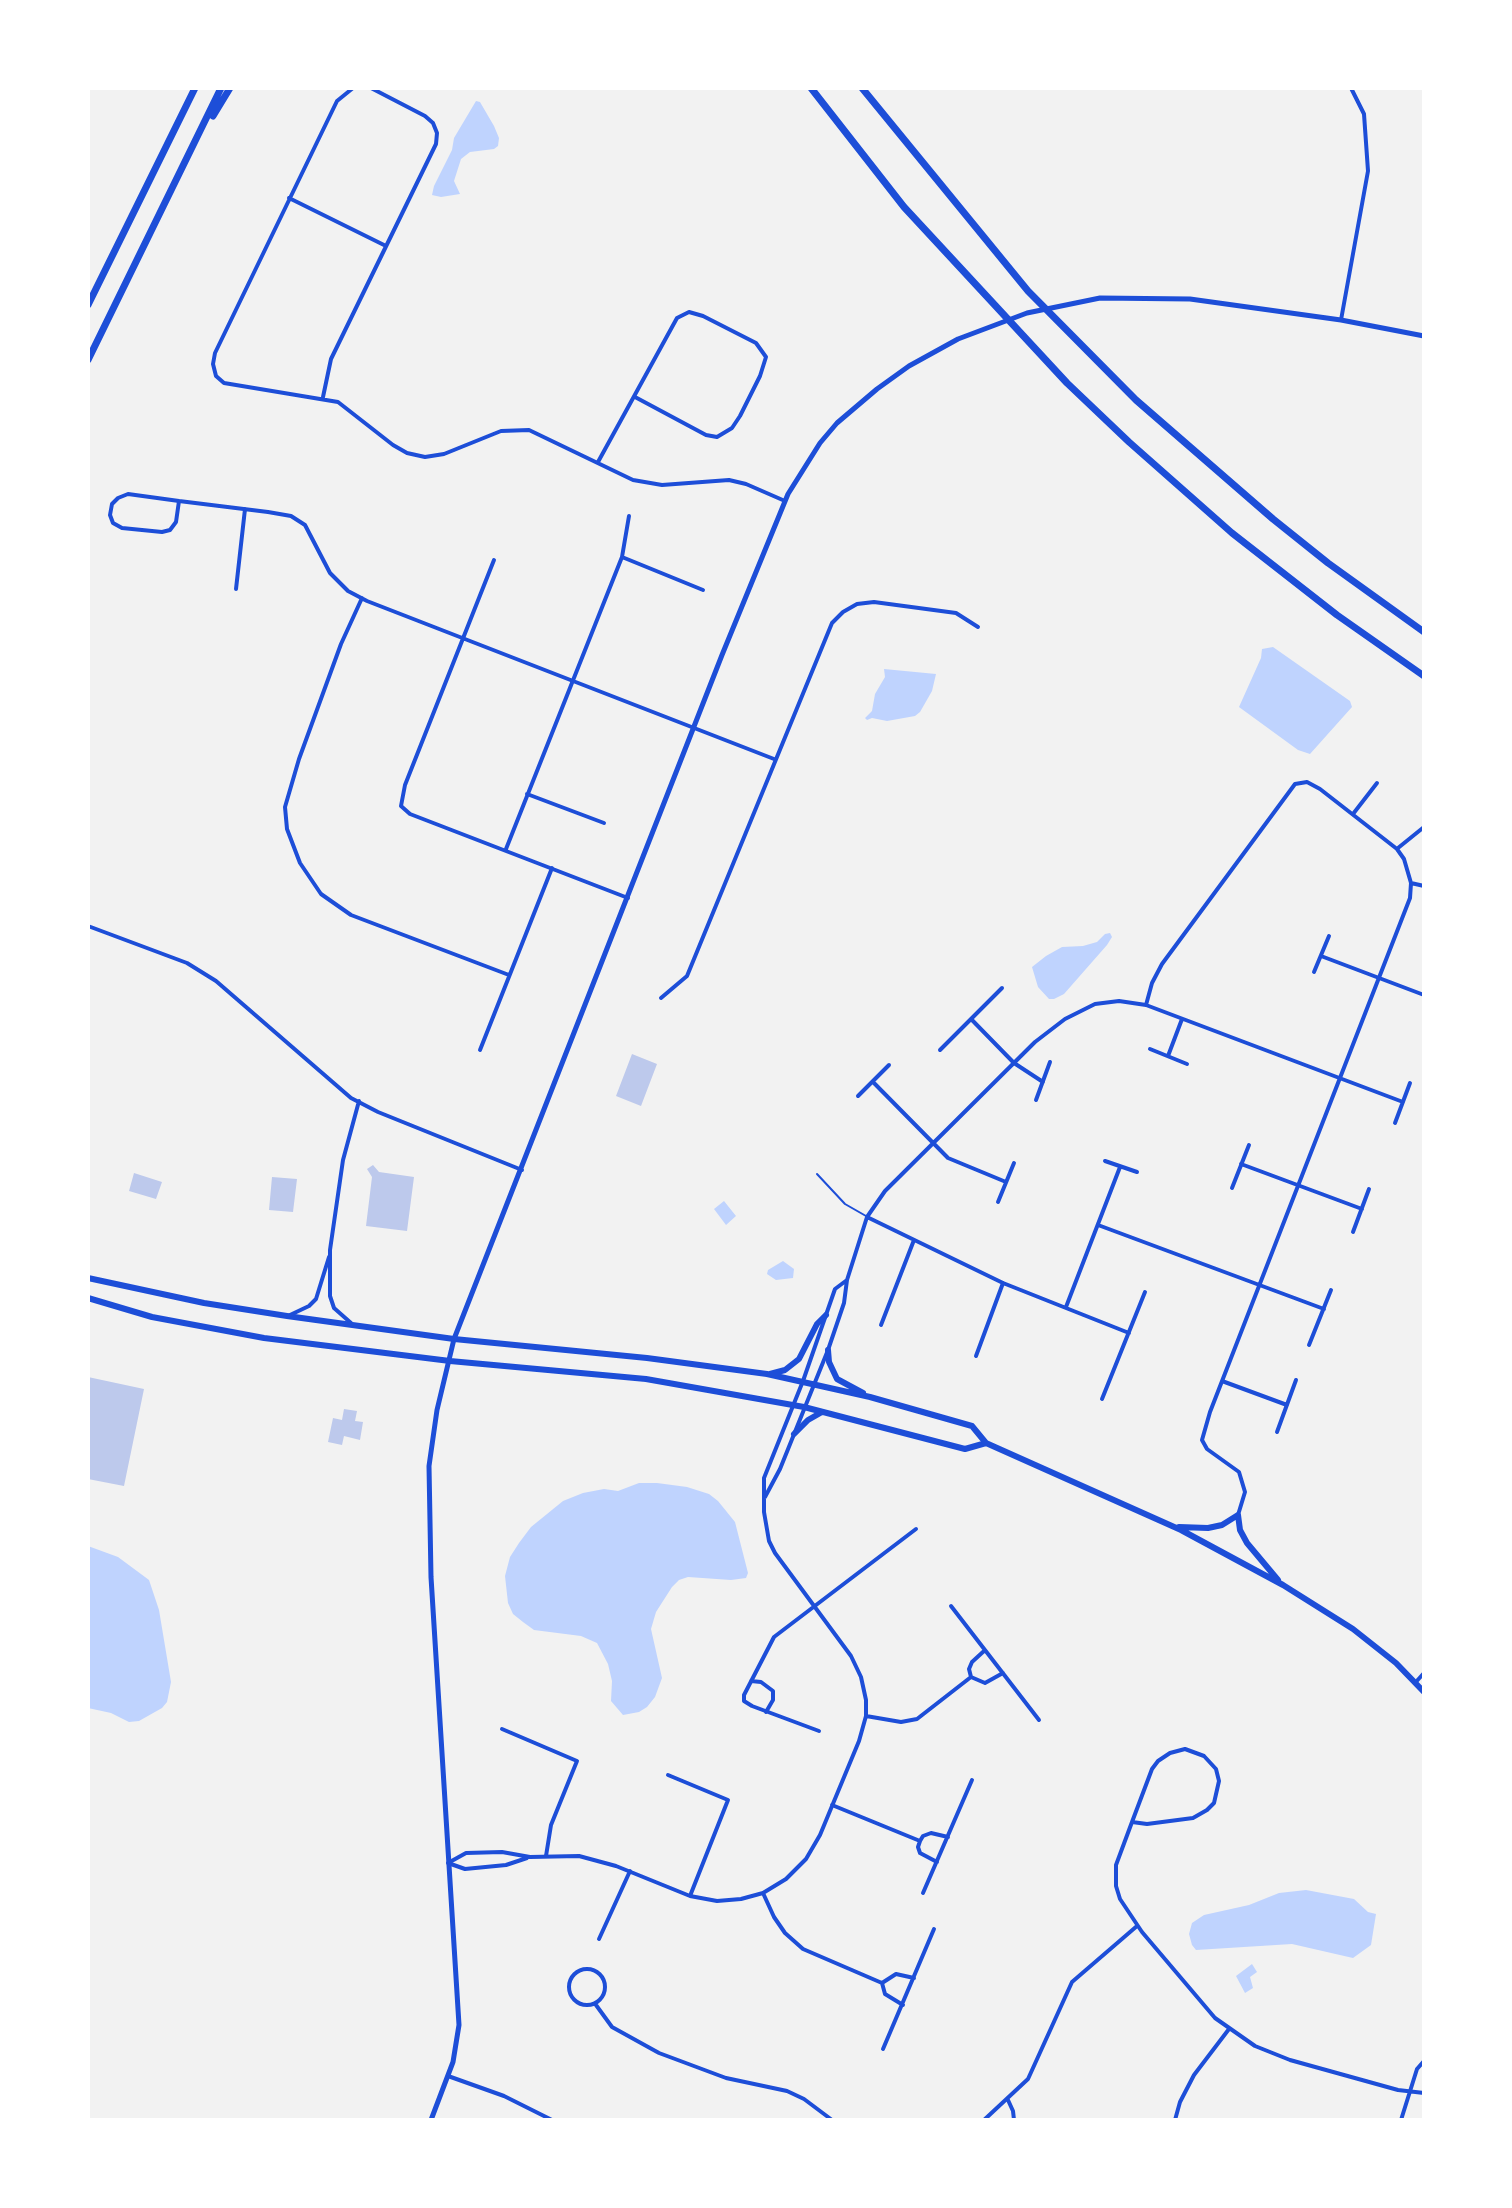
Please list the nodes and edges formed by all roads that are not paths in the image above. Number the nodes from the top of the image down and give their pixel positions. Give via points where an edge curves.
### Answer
1 (195, 88) edge
2 (221, 88) edge
3 (230, 88) edge
4 (353, 88) edge
5 (371, 88) edge
6 (810, 88) edge
7 (862, 88) edge
8 (1351, 88) edge
9 (194, 145) junction
10 (289, 198) junction
11 (386, 246) junction
12 (88, 305) edge
13 (1341, 320) junction
14 (1424, 336) edge
15 (88, 360) edge
16 (323, 397) junction
17 (635, 397) junction
18 (598, 462) junction
19 (179, 501) junction
20 (785, 501) junction
21 (245, 509) junction
22 (629, 516) dead end
23 (622, 557) junction
24 (494, 560) dead end
25 (236, 589) dead end
26 (703, 590) dead end
27 (362, 598) junction
28 (978, 627) dead end
29 (1424, 632) edge
30 (464, 637) junction
31 (1424, 676) edge
32 (571, 680) junction
33 (694, 727) junction
34 (774, 759) junction
35 (1377, 783) dead end
36 (527, 794) junction
37 (1353, 814) junction
38 (604, 823) dead end
39 (1424, 827) edge
40 (506, 849) junction
41 (1397, 849) junction
42 (552, 868) junction
43 (1411, 883) junction
44 (1424, 886) edge
45 (628, 898) junction
46 (88, 926) edge
47 (1329, 936) dead end
48 (1321, 956) junction
49 (1314, 972) dead end
50 (509, 975) junction
51 (1379, 977) junction
52 (1002, 988) dead end
53 (1424, 995) edge
54 (661, 998) dead end
55 (1146, 1005) junction
56 (1182, 1019) junction
57 (972, 1020) junction
58 (1150, 1049) dead end
59 (480, 1050) dead end
60 (940, 1050) dead end
61 (1168, 1056) junction
62 (1050, 1062) dead end
63 (1014, 1063) junction
64 (1187, 1064) dead end
65 (889, 1065) dead end
66 (1339, 1079) junction
67 (873, 1082) junction
68 (1043, 1082) junction
69 (1410, 1083) dead end
70 (858, 1096) dead end
71 (1036, 1100) dead end
72 (359, 1101) junction
73 (1403, 1102) junction
74 (1395, 1123) dead end
75 (934, 1143) junction
76 (1249, 1145) dead end
77 (1105, 1161) dead end
78 (1014, 1163) dead end
79 (1241, 1164) junction
80 (1120, 1167) junction
81 (522, 1170) junction
82 (1137, 1172) dead end
83 (817, 1174) dead end
84 (1006, 1182) junction
85 (1298, 1185) junction
86 (1232, 1188) dead end
87 (1369, 1189) dead end
88 (998, 1202) dead end
89 (1362, 1209) junction
90 (867, 1217) junction
91 (1098, 1225) junction
92 (1353, 1232) dead end
93 (914, 1240) junction
94 (330, 1250) junction
95 (88, 1278) edge
96 (847, 1280) junction
97 (1003, 1283) junction
98 (1259, 1285) junction
99 (1331, 1290) dead end
100 (1145, 1292) dead end
101 (88, 1298) edge
102 (1066, 1307) junction
103 (1324, 1309) junction
104 (826, 1315) junction
105 (287, 1316) junction
106 (881, 1325) dead end
107 (354, 1326) junction
108 (1129, 1333) junction
109 (454, 1339) junction
110 (1309, 1345) dead end
111 (828, 1350) junction
112 (976, 1356) dead end
113 (450, 1361) junction
114 (767, 1374) junction
115 (1296, 1380) dead end
116 (803, 1381) junction
117 (1222, 1381) junction
118 (814, 1384) junction
119 (870, 1397) junction
120 (1102, 1399) dead end
121 (793, 1405) junction
122 (1287, 1405) junction
123 (804, 1407) junction
124 (823, 1412) junction
125 (1277, 1432) dead end
126 (794, 1434) junction
127 (986, 1443) junction
128 (764, 1499) junction
129 (1238, 1515) junction
130 (1174, 1527) junction
131 (916, 1529) dead end
132 (1283, 1585) junction
133 (813, 1605) junction
134 (951, 1606) dead end
135 (985, 1650) junction
136 (1003, 1673) junction
137 (1424, 1673) edge
138 (971, 1677) junction
139 (751, 1681) junction
140 (1415, 1683) junction
141 (1424, 1692) edge
142 (766, 1712) junction
143 (866, 1716) junction
144 (1039, 1720) dead end
145 (502, 1729) dead end
146 (819, 1731) dead end
147 (668, 1775) dead end
148 (972, 1780) dead end
149 (832, 1805) junction
150 (1132, 1822) junction
151 (948, 1837) junction
152 (920, 1841) junction
153 (546, 1856) junction
154 (530, 1857) junction
155 (937, 1862) junction
156 (448, 1863) junction
157 (630, 1871) junction
158 (763, 1893) junction
159 (923, 1893) dead end
160 (690, 1896) junction
161 (1137, 1926) junction
162 (934, 1929) dead end
163 (599, 1939) dead end
164 (914, 1978) junction
165 (882, 1983) junction
166 (596, 2005) junction
167 (903, 2005) junction
168 (1229, 2029) junction
169 (883, 2049) dead end
170 (1424, 2061) edge
171 (448, 2076) junction
172 (1409, 2092) junction
173 (1424, 2093) edge
174 (1008, 2100) junction
175 (431, 2120) edge
176 (552, 2120) edge
177 (832, 2120) edge
178 (984, 2120) edge
179 (1014, 2120) edge
180 (1175, 2120) edge
181 (1401, 2120) edge

1 - 12 highway
2 - 9 highway
3 - 9 highway
4 - 10 street via 337,101
5 - 11 street via 425,116 437,133
6 - 31 highway via 944,253 1129,442 1284,574
7 - 29 highway via 1059,323 1172,433 1306,545
8 - 13 street via 1364,114 1368,171
9 - 15 highway
10 - 11 street
10 - 16 street via 213,364 216,376 234,386
11 - 16 street via 331,359
13 - 14 street
13 - 20 street via 1176,298 1100,298 985,327 909,366 852,409 820,443
16 - 18 street via 416,455 444,454 515,429 542,434
17 - 17 street via 677,318 689,312 756,343 766,357 740,416 717,437
17 - 18 street
18 - 20 street via 633,480 662,485 729,480
19 - 19 street via 128,494 112,504 110,515 122,528 162,532 176,522
19 - 21 street
20 - 33 street
21 - 25 street
21 - 27 street via 291,516 305,525 330,573
22 - 23 street
23 - 26 street
23 - 32 street
24 - 30 street
27 - 30 street
27 - 50 street via 285,807 300,863 321,894 351,915
28 - 34 street via 956,613 874,602 843,612 826,634
30 - 32 street
30 - 40 street via 401,806
32 - 33 street
32 - 36 street
33 - 34 street
33 - 45 street
34 - 54 street via 687,976
35 - 37 street
36 - 38 street
36 - 40 street
37 - 41 street
37 - 55 street via 1307,782 1295,784 1162,964
39 - 41 street
40 - 42 street
41 - 43 street
42 - 45 street
42 - 50 street
43 - 44 street
43 - 51 street
45 - 81 street
46 - 72 street via 187,963 216,981
47 - 48 street
48 - 49 street
48 - 51 street
50 - 59 street
51 - 53 street
51 - 66 street
52 - 57 street
55 - 56 street
55 - 63 street via 1095,1004 1065,1019
56 - 61 street
56 - 66 street
57 - 60 street
57 - 63 street
58 - 61 street
61 - 64 street
62 - 68 street
63 - 68 street
63 - 75 street
65 - 67 street
66 - 73 street
66 - 85 street
67 - 70 street
67 - 75 street
68 - 71 street
69 - 73 street
72 - 81 street
72 - 94 street via 343,1160
73 - 74 street
75 - 84 street via 948,1158
75 - 90 street via 885,1191
76 - 79 street
77 - 80 street
78 - 84 street
79 - 85 street
79 - 86 street
80 - 82 street
80 - 91 street
81 - 109 street
83 - 90 lane via 845,1204
84 - 88 street
85 - 89 street
85 - 98 street
87 - 89 street
89 - 92 street
90 - 93 street
90 - 96 street
91 - 98 street
91 - 102 street
93 - 97 street
93 - 106 street
94 - 105 street via 316,1299
94 - 107 street via 330,1296 334,1308
95 - 105 main road
96 - 104 street via 835,1289
96 - 111 street
97 - 102 street
97 - 112 street
98 - 103 street
98 - 117 street
99 - 103 street
100 - 108 street
101 - 113 main road via 249,1336
102 - 108 street
103 - 110 street
104 - 114 main road via 799,1359 785,1370
104 - 116 street
105 - 107 main road
107 - 109 main road
108 - 120 street
109 - 113 street
109 - 114 main road
111 - 118 street
111 - 119 main road via 837,1379
113 - 121 main road via 646,1379
113 - 156 street via 429,1466
114 - 116 main road
115 - 122 street
116 - 118 main road
116 - 121 street
117 - 122 street
117 - 129 street via 1202,1440 1239,1472 1245,1492
118 - 119 main road
118 - 123 street
119 - 127 main road via 972,1426
121 - 123 main road
121 - 128 street via 767,1466
122 - 125 street
123 - 124 main road
123 - 126 street
124 - 126 main road
124 - 127 main road via 965,1449
126 - 128 street
127 - 130 main road
128 - 133 street via 769,1541
129 - 130 main road via 1208,1528
129 - 132 main road via 1247,1543
130 - 132 main road
131 - 133 street
132 - 140 main road via 1346,1624
133 - 139 street via 774,1637
133 - 143 street via 855,1663 864,1686
134 - 135 street
135 - 136 street
135 - 138 street via 972,1662
136 - 138 street via 985,1683
136 - 144 street
137 - 140 street
138 - 143 street via 917,1719
139 - 142 street via 744,1701
139 - 142 street via 773,1691
140 - 141 main road
142 - 146 street
143 - 149 street
145 - 153 street via 577,1761 551,1825
147 - 160 street via 728,1800
148 - 151 street
149 - 152 street
149 - 158 street via 806,1859
150 - 150 street via 1152,1769 1163,1756 1185,1749 1211,1763 1218,1792 1207,1810 1193,1818
150 - 161 street via 1115,1876 1120,1899
151 - 152 street via 931,1833
151 - 155 street
152 - 155 street via 920,1853
153 - 154 street
153 - 157 street via 579,1856
154 - 156 street via 465,1869
154 - 156 street via 466,1853
155 - 159 street
156 - 171 street via 459,2025
157 - 160 street
157 - 163 street
158 - 160 street via 717,1901
158 - 165 street via 785,1933 803,1949
161 - 168 street
161 - 174 street via 1072,1982 1035,2067
162 - 164 street
164 - 165 street via 896,1974
164 - 167 street
165 - 167 street via 885,1994
166 - 166 street via 578,2002 570,1992 577,1972 590,1969 604,1982
166 - 177 street via 612,2027 659,2053 726,2078 787,2091
167 - 169 street
168 - 172 street via 1290,2060
168 - 180 street via 1187,2086
170 - 172 street
171 - 175 street
171 - 176 street
172 - 173 street
172 - 181 street
174 - 178 street
174 - 179 street

